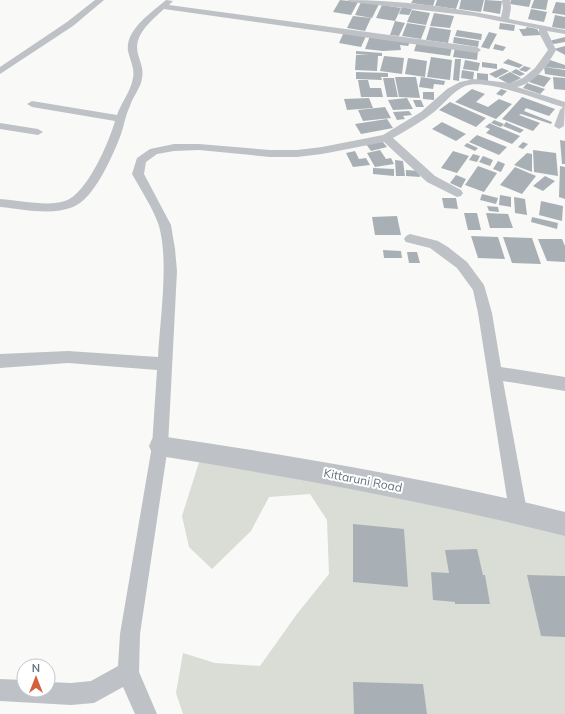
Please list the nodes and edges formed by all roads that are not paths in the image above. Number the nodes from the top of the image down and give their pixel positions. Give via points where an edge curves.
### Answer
1 (100, 0) edge
2 (351, 0) edge
3 (506, 0) edge
4 (166, 4) edge
5 (505, 20) junction
6 (543, 27) junction
7 (565, 32) edge
8 (478, 50) dead end
9 (0, 71) edge
10 (505, 86) junction
11 (32, 104) dead end
12 (565, 105) edge
13 (565, 110) edge
14 (121, 119) junction
15 (0, 126) edge
16 (558, 126) dead end
17 (38, 132) dead end
18 (386, 138) junction
19 (456, 193) dead end
20 (0, 203) edge
21 (410, 239) dead end
22 (0, 361) edge
23 (164, 364) junction
24 (494, 373) junction
25 (565, 384) edge
26 (160, 446) junction
27 (518, 511) junction
28 (565, 524) edge
29 (128, 672) junction
30 (0, 690) edge
31 (146, 714) edge

1 - 9 street via 70,24
2 - 5 street
3 - 5 street
4 - 8 street
4 - 14 street via 134,39 132,51 139,77
5 - 6 street
6 - 7 street
6 - 10 street via 543,33 552,50 547,60 522,82
10 - 12 street
10 - 18 street via 475,81 457,86 432,109
11 - 14 street
13 - 16 street
14 - 20 street via 100,168 80,198 58,207
15 - 17 street
18 - 19 street via 431,179
18 - 23 street via 316,152 282,154 198,147 169,148 154,150 140,159 138,174 166,225 169,249
21 - 24 street via 434,244 443,250 462,265 476,284 483,300
22 - 23 street via 68,356
23 - 26 street
24 - 25 street
24 - 27 street
26 - 27 street, Kittaruni Road via 313,470
26 - 29 street via 130,634
27 - 28 street, Kittaruni Road
29 - 30 street via 94,692 71,694
29 - 31 street

